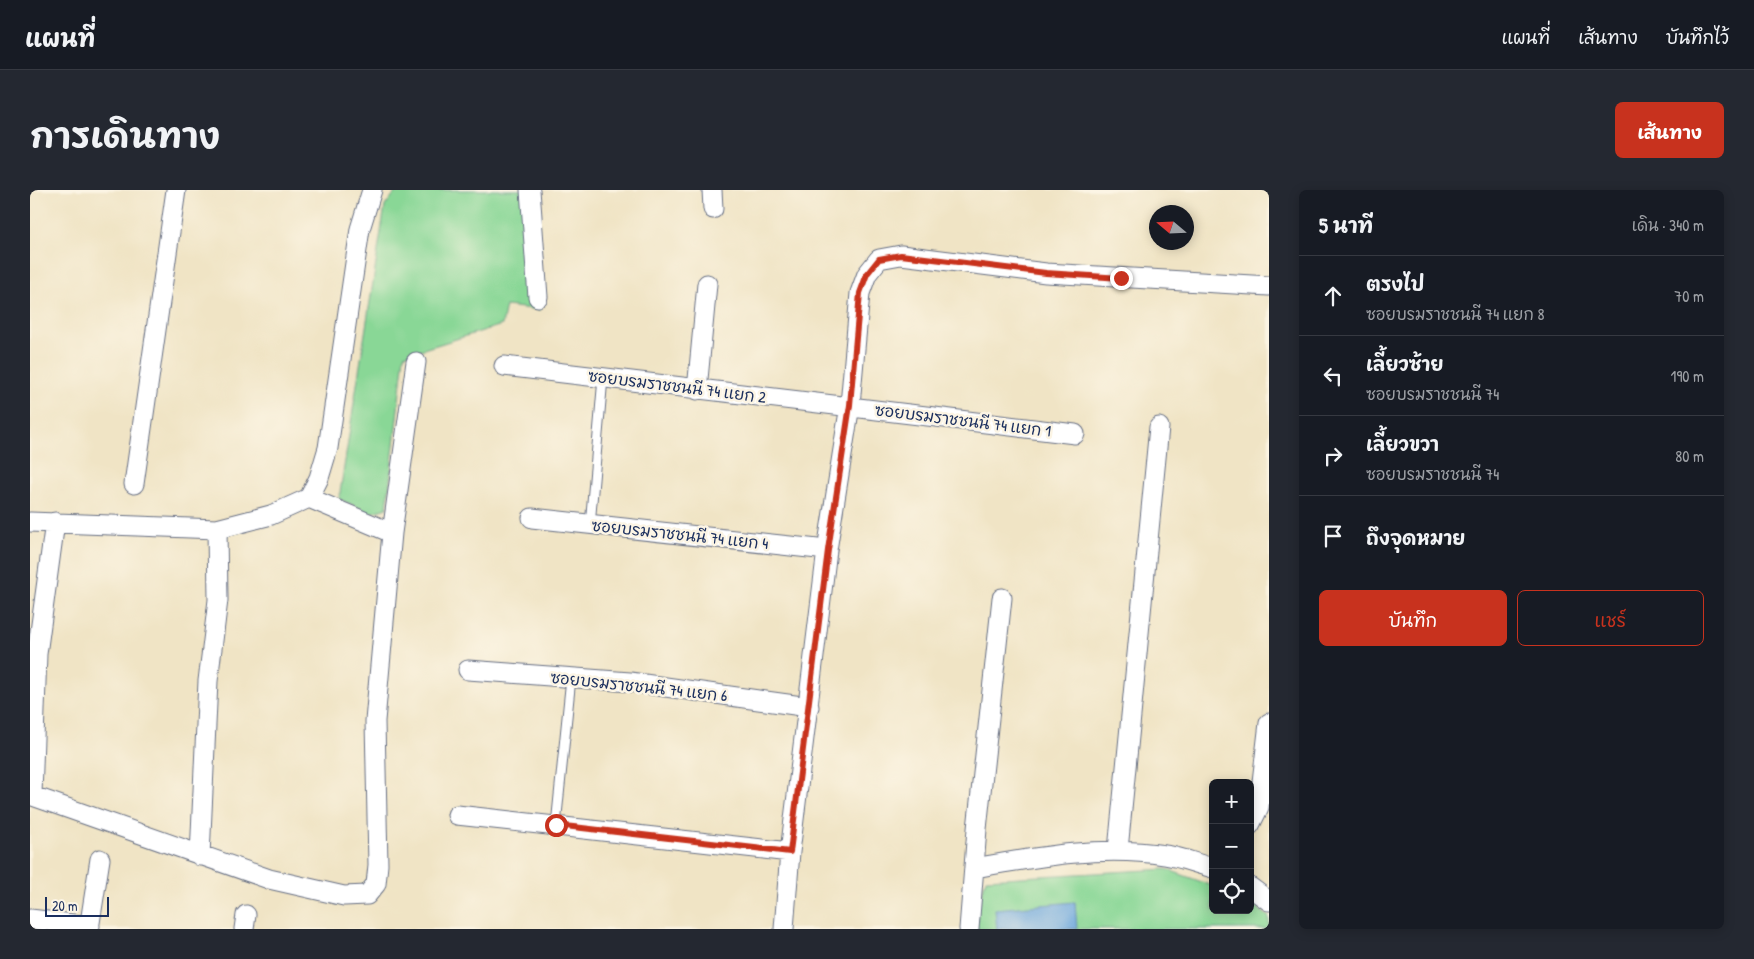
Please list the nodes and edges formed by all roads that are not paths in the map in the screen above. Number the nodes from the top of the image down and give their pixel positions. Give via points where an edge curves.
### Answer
1 (176, 190) edge
2 (372, 190) edge
3 (530, 190) edge
4 (712, 190) edge
5 (713, 209) dead end
6 (706, 284) dead end
7 (1269, 286) edge
8 (538, 297) dead end
9 (416, 362) dead end
10 (504, 366) dead end
11 (603, 378) junction
12 (697, 390) junction
13 (850, 405) junction
14 (1159, 427) dead end
15 (1075, 434) dead end
16 (134, 484) dead end
17 (309, 498) junction
18 (532, 518) dead end
19 (30, 522) edge
20 (55, 522) junction
21 (590, 525) junction
22 (217, 529) junction
23 (392, 532) junction
24 (828, 550) junction
25 (1002, 598) dead end
26 (468, 670) dead end
27 (571, 678) junction
28 (809, 707) junction
29 (1269, 724) edge
30 (31, 795) edge
31 (457, 815) dead end
32 (1250, 824) edge
33 (556, 825) junction
34 (1118, 850) junction
35 (790, 852) junction
36 (200, 856) junction
37 (100, 859) dead end
38 (1209, 867) edge
39 (974, 868) junction
40 (1254, 890) edge
41 (1269, 901) edge
42 (30, 919) edge
43 (89, 927) edge
44 (784, 929) edge
45 (969, 929) edge

1 - 16 street
2 - 17 street via 360,228 328,448
3 - 8 street
4 - 5 street
6 - 12 street
7 - 13 street via 1046,273 901,255 879,259 867,274 860,293
9 - 23 street
10 - 11 street, ซอยบรมราชชนนี 74 แยก 2
11 - 12 street, ซอยบรมราชชนนี 74 แยก 2
11 - 21 lane
12 - 13 street, ซอยบรมราชชนนี 74 แยก 2
13 - 15 street, ซอยบรมราชชนนี 74 แยก 1
13 - 24 street
14 - 34 street
17 - 22 street via 271,515
17 - 23 street
18 - 21 street, ซอยบรมราชชนนี 74 แยก 4
19 - 20 street
20 - 22 street
20 - 30 street via 37,654
21 - 24 street, ซอยบรมราชชนนี 74 แยก 4
22 - 36 street via 218,600 208,681
23 - 36 street via 375,721 376,884 367,895 344,896 269,879
24 - 28 street
25 - 39 street
26 - 27 street, ซอยบรมราชชนนี 74 แยก 6
27 - 28 street, ซอยบรมราชชนนี 74 แยก 6 via 630,682
27 - 33 lane
28 - 35 street
29 - 32 street via 1259,807
30 - 36 street
31 - 33 street
33 - 35 street
34 - 38 street via 1166,855
34 - 39 street via 1056,854
35 - 44 street
37 - 43 street
39 - 45 street
40 - 41 street
42 - 43 street

